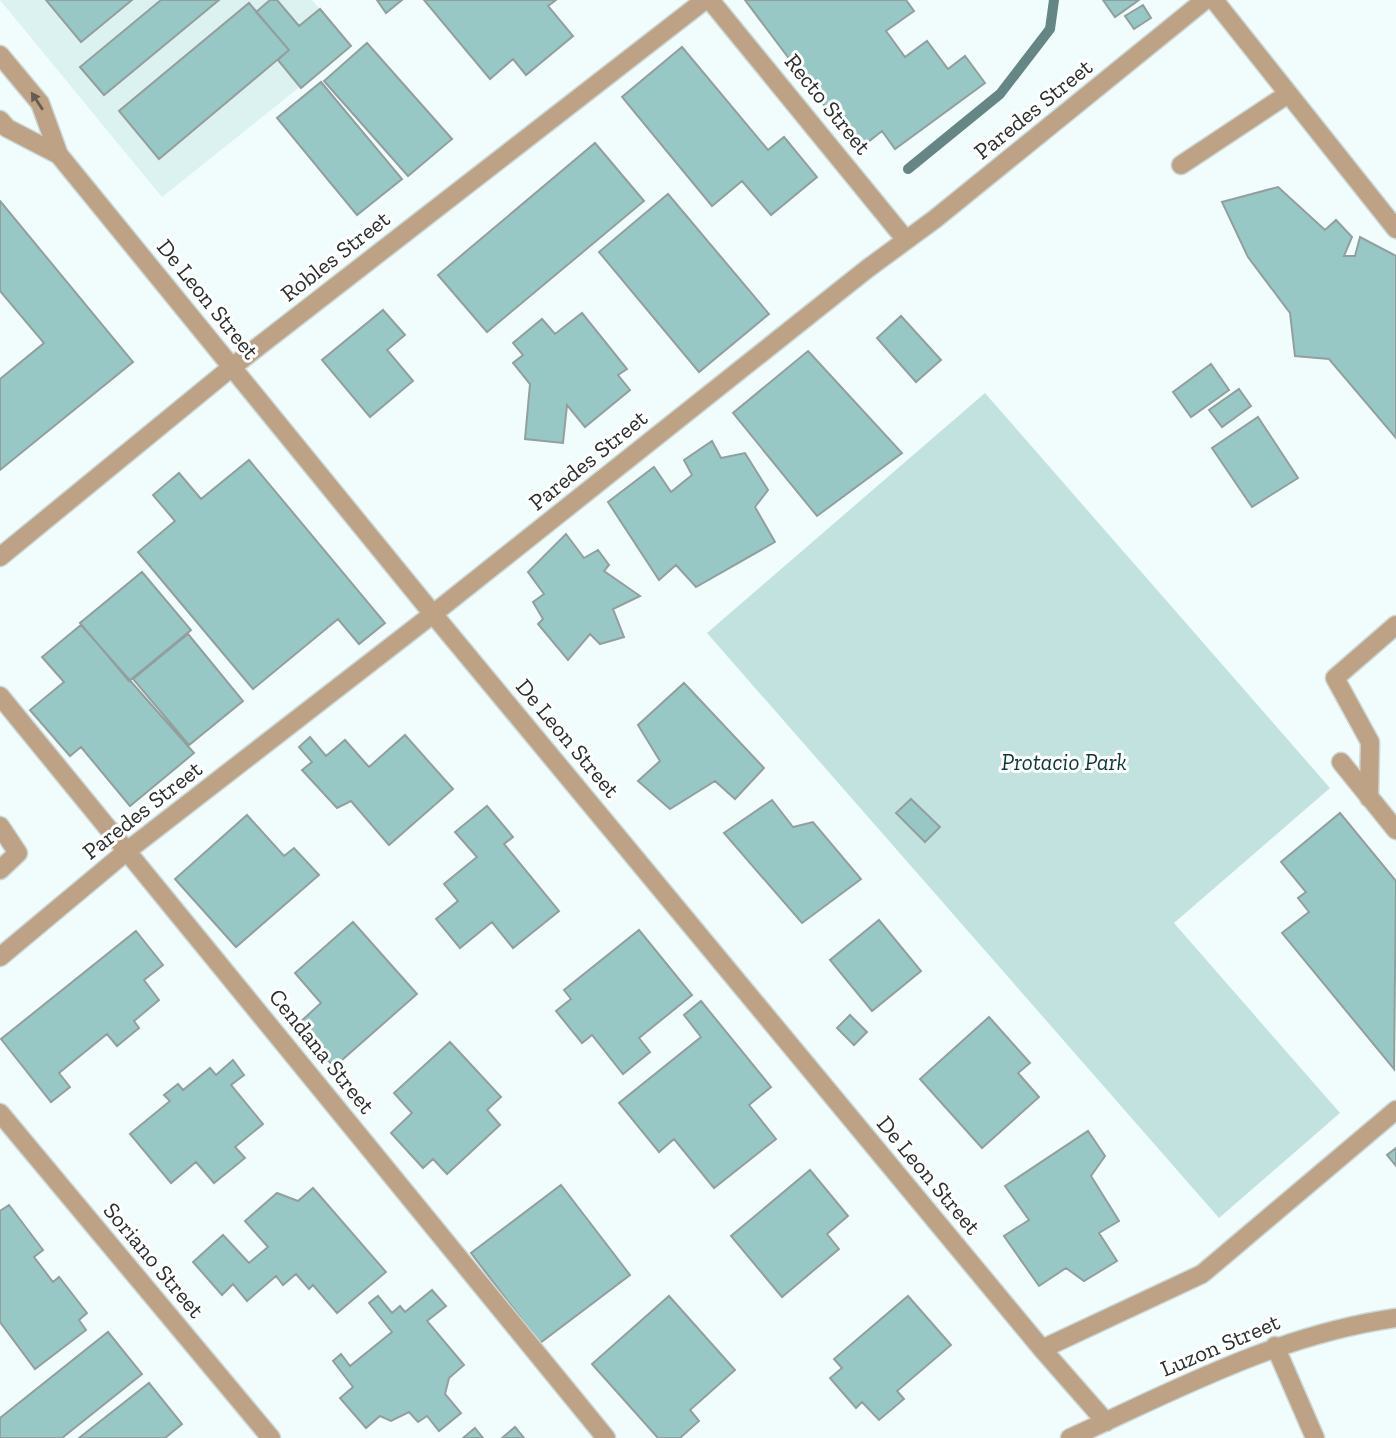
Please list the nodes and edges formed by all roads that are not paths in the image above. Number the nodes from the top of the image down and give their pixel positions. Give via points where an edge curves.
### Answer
1 (705, 0) edge
2 (710, 0) edge
3 (1205, 0) edge
4 (1214, 0) edge
5 (0, 55) edge
6 (1288, 94) junction
7 (0, 120) edge
8 (59, 156) junction
9 (1181, 165) dead end
10 (1396, 229) edge
11 (906, 240) junction
12 (232, 367) junction
13 (0, 557) edge
14 (433, 614) junction
15 (1396, 625) edge
16 (0, 696) edge
17 (1342, 762) dead end
18 (1369, 798) junction
19 (0, 826) edge
20 (1396, 831) edge
21 (127, 851) junction
22 (0, 870) edge
23 (0, 957) edge
24 (1396, 1110) edge
25 (0, 1113) edge
26 (1396, 1318) edge
27 (1275, 1346) junction
28 (1042, 1349) junction
29 (1106, 1422) junction
30 (271, 1438) edge
31 (606, 1438) edge
32 (1070, 1438) edge
33 (1315, 1438) edge

1 - 12 lane, Robles Street
2 - 11 lane, Recto Street
3 - 11 lane, Paredes Street
4 - 6 lane
8 -> 5 lane, De Leon Street via 40,103
6 - 9 lane
6 - 10 lane
7 - 8 lane, De Leon Street
8 - 12 lane, De Leon Street
11 - 14 lane, Paredes Street
12 - 13 lane, Robles Street
12 - 14 lane, De Leon Street
14 - 21 lane, Paredes Street
14 - 28 lane, De Leon Street
15 - 18 lane via 1335,678 1370,742
16 - 21 lane, Cendana Street
17 - 18 lane
18 - 20 lane
19 - 22 lane via 18,853
21 - 23 lane, Paredes Street
21 - 31 lane, Cendana Street
24 - 28 lane via 1202,1274
25 - 30 lane, Soriano Street
26 - 27 lane, Luzon Street via 1343,1325
27 - 29 lane, Luzon Street
27 - 33 lane
28 - 29 lane, De Leon Street
29 - 32 lane, Luzon Street

